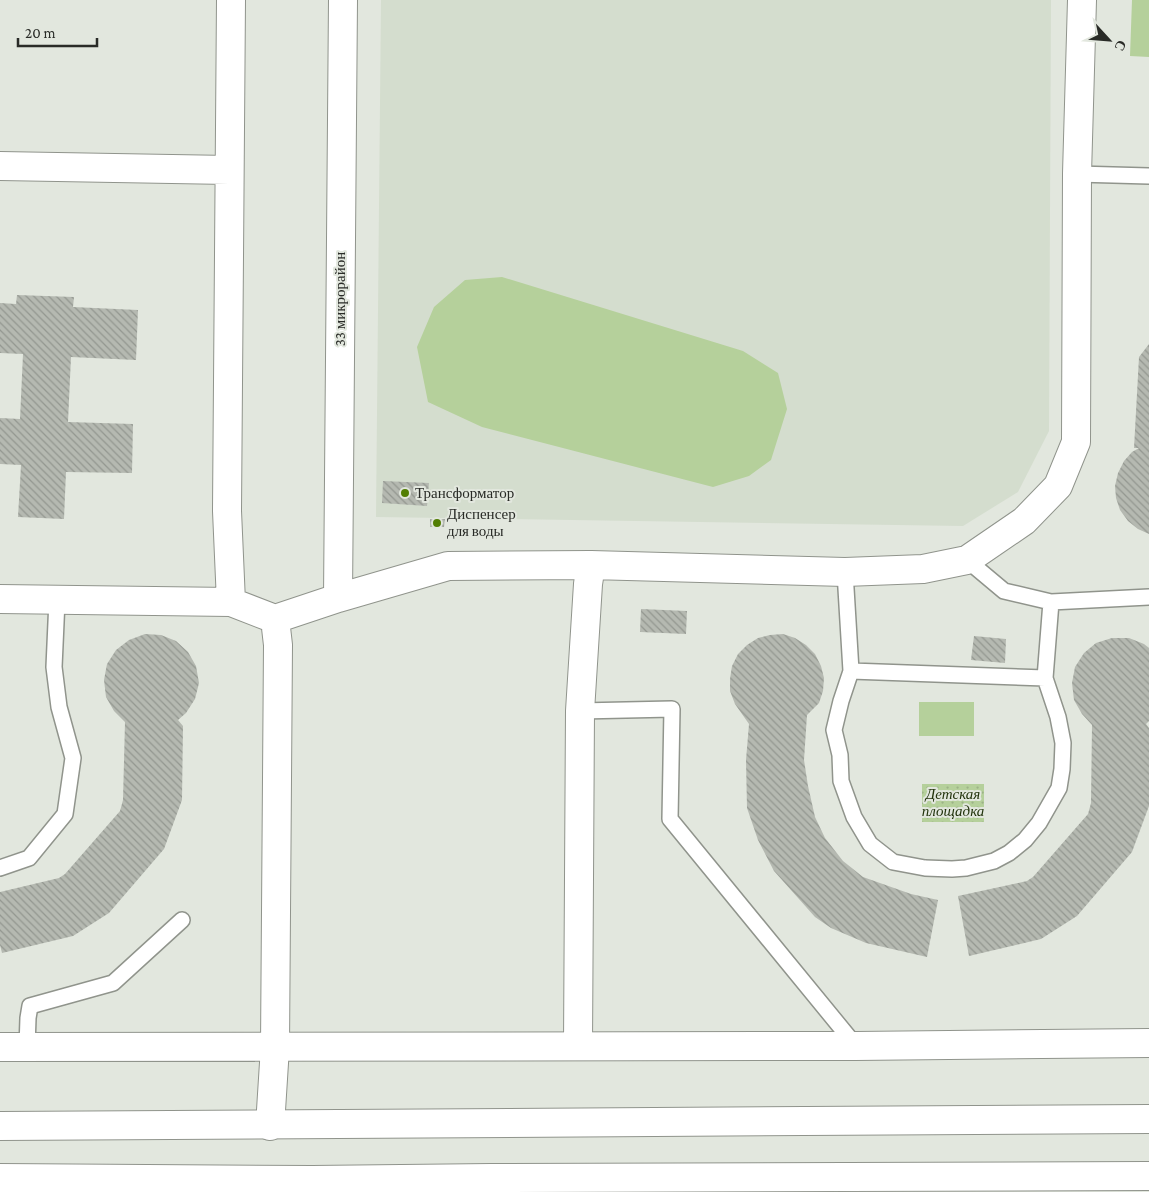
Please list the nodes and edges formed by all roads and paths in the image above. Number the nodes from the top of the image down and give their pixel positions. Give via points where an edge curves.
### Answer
1 (231, 0) edge
2 (343, 0) edge
3 (1082, 0) edge
4 (0, 166) edge
5 (229, 170) junction
6 (1077, 174) junction
7 (1149, 176) edge
8 (968, 560) junction
9 (591, 566) junction
10 (845, 572) junction
11 (1149, 597) edge
12 (338, 598) junction
13 (0, 599) edge
14 (57, 600) junction
15 (231, 602) junction
16 (1051, 602) junction
17 (275, 619) junction
18 (851, 671) junction
19 (1045, 678) junction
20 (580, 710) junction
21 (0, 868) edge
22 (182, 920) dead end
23 (1149, 1043) edge
24 (578, 1045) junction
25 (856, 1046) junction
26 (0, 1047) edge
27 (27, 1047) junction
28 (275, 1047) junction
29 (1149, 1119) edge
30 (0, 1126) edge
31 (270, 1126) junction
32 (1149, 1176) edge
33 (0, 1178) edge
34 (151, 1185) edge
35 (232, 1185) edge
36 (493, 1185) edge
37 (312, 1186) edge

1 - 5 street
2 - 12 street, 33 микрорайон
3 - 6 street
4 - 5 street
5 - 15 street via 227,511
6 - 7 lane
6 - 8 street via 1076,442 1058,486 1024,522
8 - 10 street via 923,569
8 - 16 lane via 1004,591
9 - 10 street
9 - 12 street via 448,566
9 - 20 street
10 - 18 lane
11 - 16 lane
12 - 17 street
13 - 14 street
14 - 15 street
14 - 21 lane via 54,667 59,707 73,758 65,814 29,858
15 - 17 street
16 - 19 lane
17 - 28 street via 278,654
18 - 19 lane
18 - 19 lane via 834,730 840,755 841,781 854,817 870,844 893,862 952,869 982,865 1008,853 1025,840 1059,788 1063,743
20 - 24 street
20 - 25 lane via 672,709 670,818
22 - 27 lane via 113,983 30,1006
23 - 25 street
24 - 25 street
24 - 28 street
26 - 27 street
27 - 28 street
28 - 31 street
29 - 31 street
30 - 31 street
32 - 36 street
33 - 34 street
34 - 35 street
35 - 37 street
36 - 37 street

